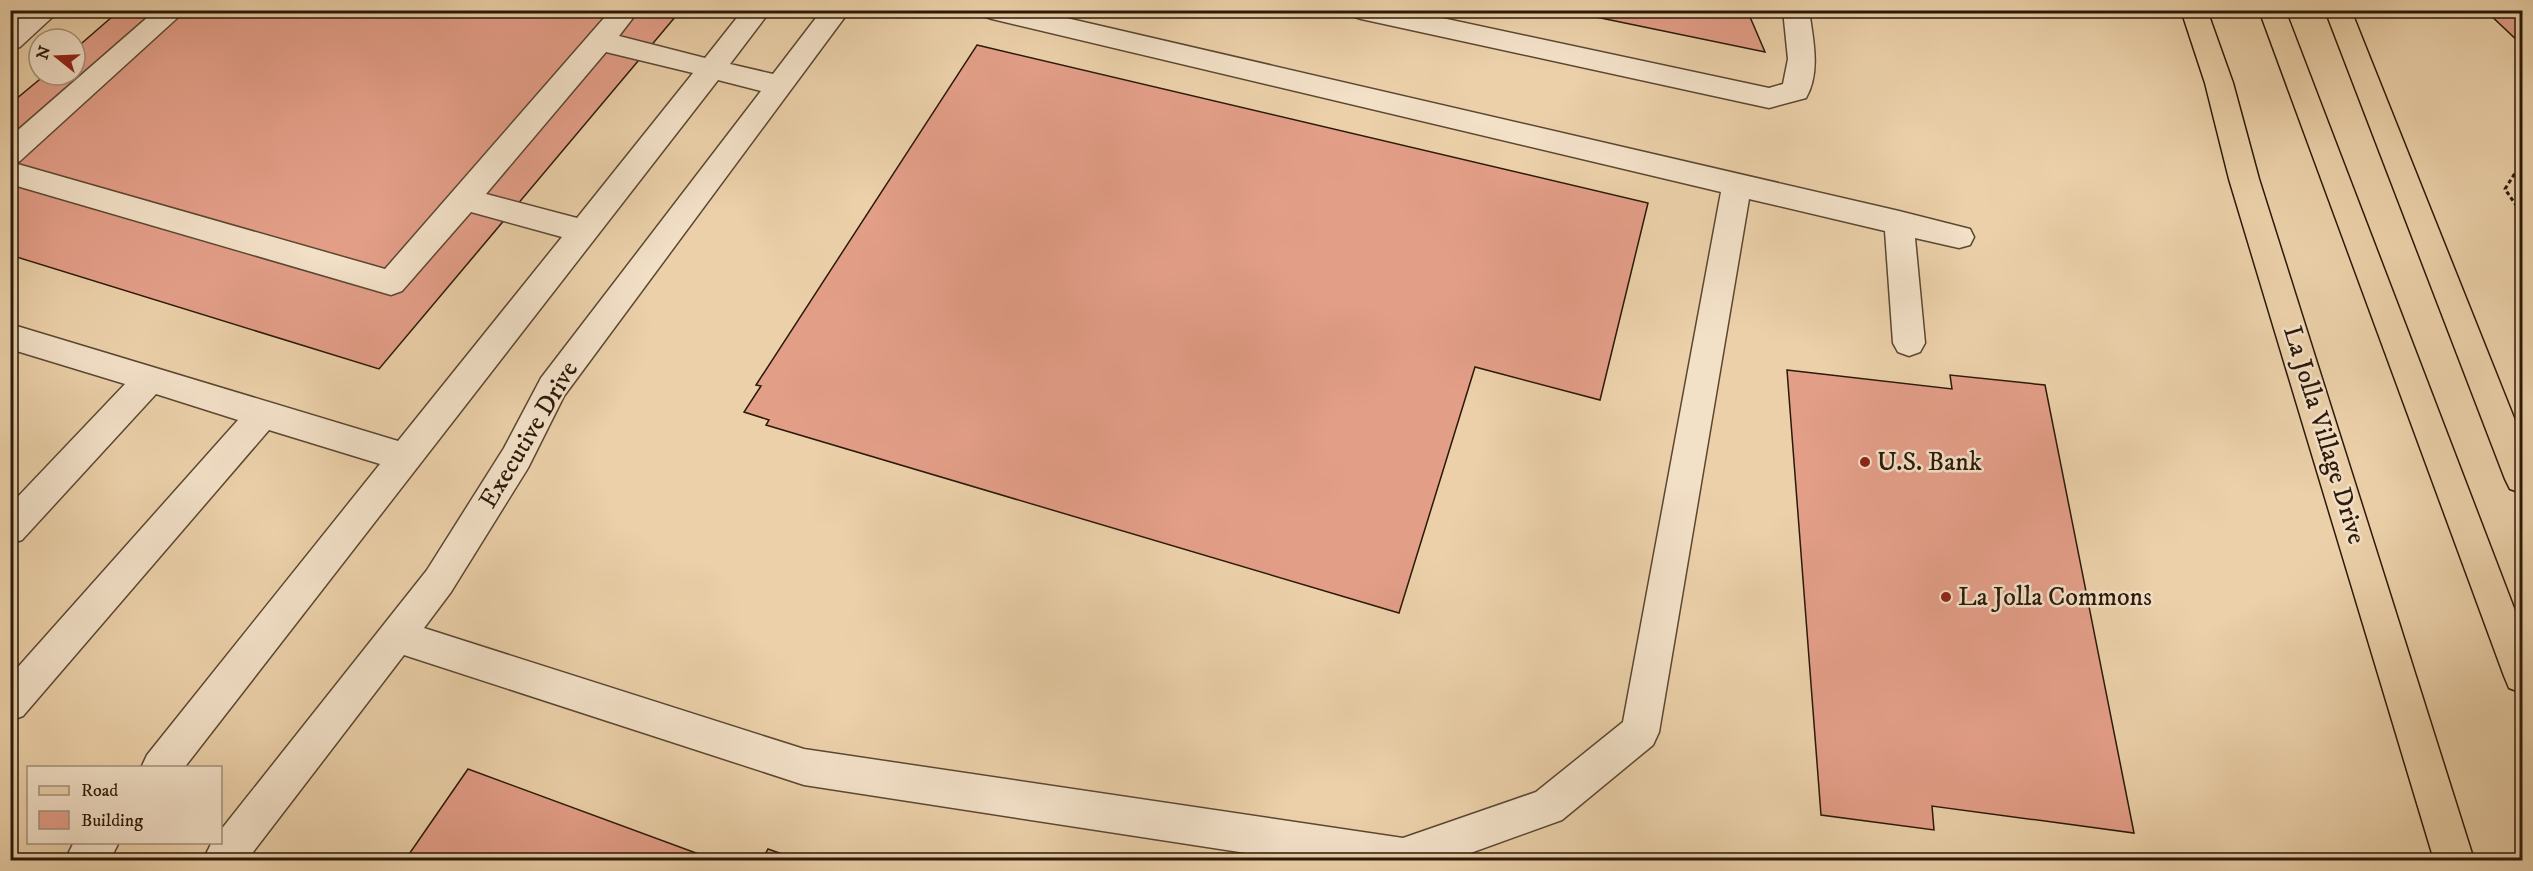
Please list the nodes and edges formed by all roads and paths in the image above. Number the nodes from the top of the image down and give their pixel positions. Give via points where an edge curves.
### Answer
1 (47, 10) edge
2 (173, 10) edge
3 (626, 10) edge
4 (758, 10) edge
5 (837, 10) edge
6 (992, 10) edge
7 (1361, 10) edge
8 (1796, 10) edge
9 (2194, 10) edge
10 (2272, 10) edge
11 (2338, 10) edge
12 (10, 41) edge
13 (600, 41) junction
14 (712, 69) junction
15 (781, 86) junction
16 (10, 154) edge
17 (2523, 162) edge
18 (10, 173) edge
19 (1737, 185) junction
20 (465, 199) junction
21 (2523, 214) edge
22 (1899, 222) junction
23 (585, 232) junction
24 (1959, 237) dead end
25 (10, 336) edge
26 (1910, 343) dead end
27 (150, 379) junction
28 (263, 414) junction
29 (406, 458) junction
30 (2523, 479) edge
31 (10, 529) edge
32 (398, 636) junction
33 (2523, 676) edge
34 (10, 704) edge
35 (162, 766) edge
36 (99, 844) edge
37 (85, 861) edge
38 (223, 861) edge
39 (2454, 861) edge

1 - 12 street
2 - 16 street
3 - 13 street
4 - 14 street
5 - 15 street, Executive Drive
6 - 19 street
7 - 8 street via 1769,98 1797,91 1802,59
9 - 39 main road, La Jolla Village Drive
10 - 33 main road
11 - 30 main road
13 - 14 street
13 - 20 street
14 - 15 street
14 - 23 street
15 - 32 street, Executive Drive via 552,387 516,458 439,581
17 - 21 path via 2505,189
18 - 20 street via 391,284
19 - 22 street
19 - 32 street via 1640,732 1548,807 1403,858 804,768
20 - 23 street
22 - 24 street
22 - 26 street
23 - 29 street
25 - 27 street
27 - 28 street
27 - 31 street
28 - 29 street
28 - 34 street
29 - 35 street
32 - 38 street, Executive Drive
36 - 37 street

